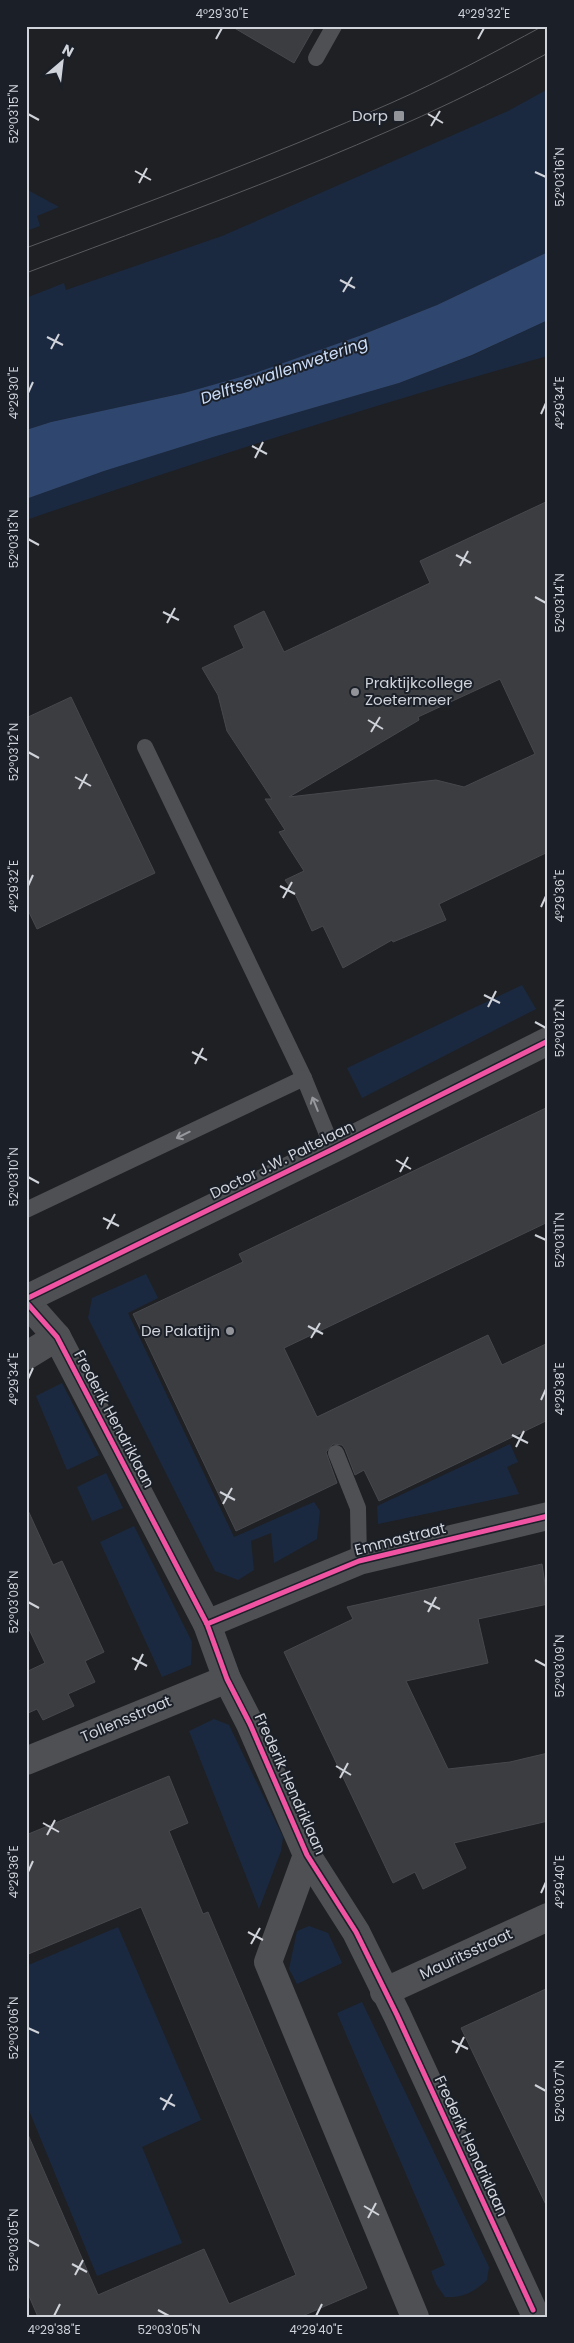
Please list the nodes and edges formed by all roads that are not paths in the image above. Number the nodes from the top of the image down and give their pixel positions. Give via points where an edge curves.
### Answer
1 (334, 26) edge
2 (316, 58) dead end
3 (145, 747) dead end
4 (548, 1041) edge
5 (304, 1078) junction
6 (333, 1149) junction
7 (26, 1210) edge
8 (26, 1301) edge
9 (57, 1338) junction
10 (26, 1356) edge
11 (336, 1453) dead end
12 (548, 1516) edge
13 (359, 1561) junction
14 (207, 1624) junction
15 (227, 1679) junction
16 (26, 1761) edge
17 (307, 1855) junction
18 (548, 1917) edge
19 (384, 1992) junction
20 (533, 2310) edge
21 (415, 2317) edge

1 - 2 lane
3 - 5 lane
4 - 6 street, Doctor J.W. Paltelaan
6 -> 5 lane
5 -> 7 lane
6 - 8 street, Doctor J.W. Paltelaan
8 - 9 street, Frederik Hendriklaan
9 - 10 street
9 - 14 street, Frederik Hendriklaan
11 - 13 lane via 358,1508
12 - 13 street, Emmastraat
13 - 14 street, Emmastraat
14 - 15 street, Frederik Hendriklaan
15 - 16 street, Tollensstraat
15 - 17 street, Frederik Hendriklaan
17 - 19 street, Frederik Hendriklaan via 356,1932
17 - 21 street, Frederik Hendriklaan via 268,1962
18 - 19 street, Mauritsstraat
19 - 20 street, Frederik Hendriklaan

